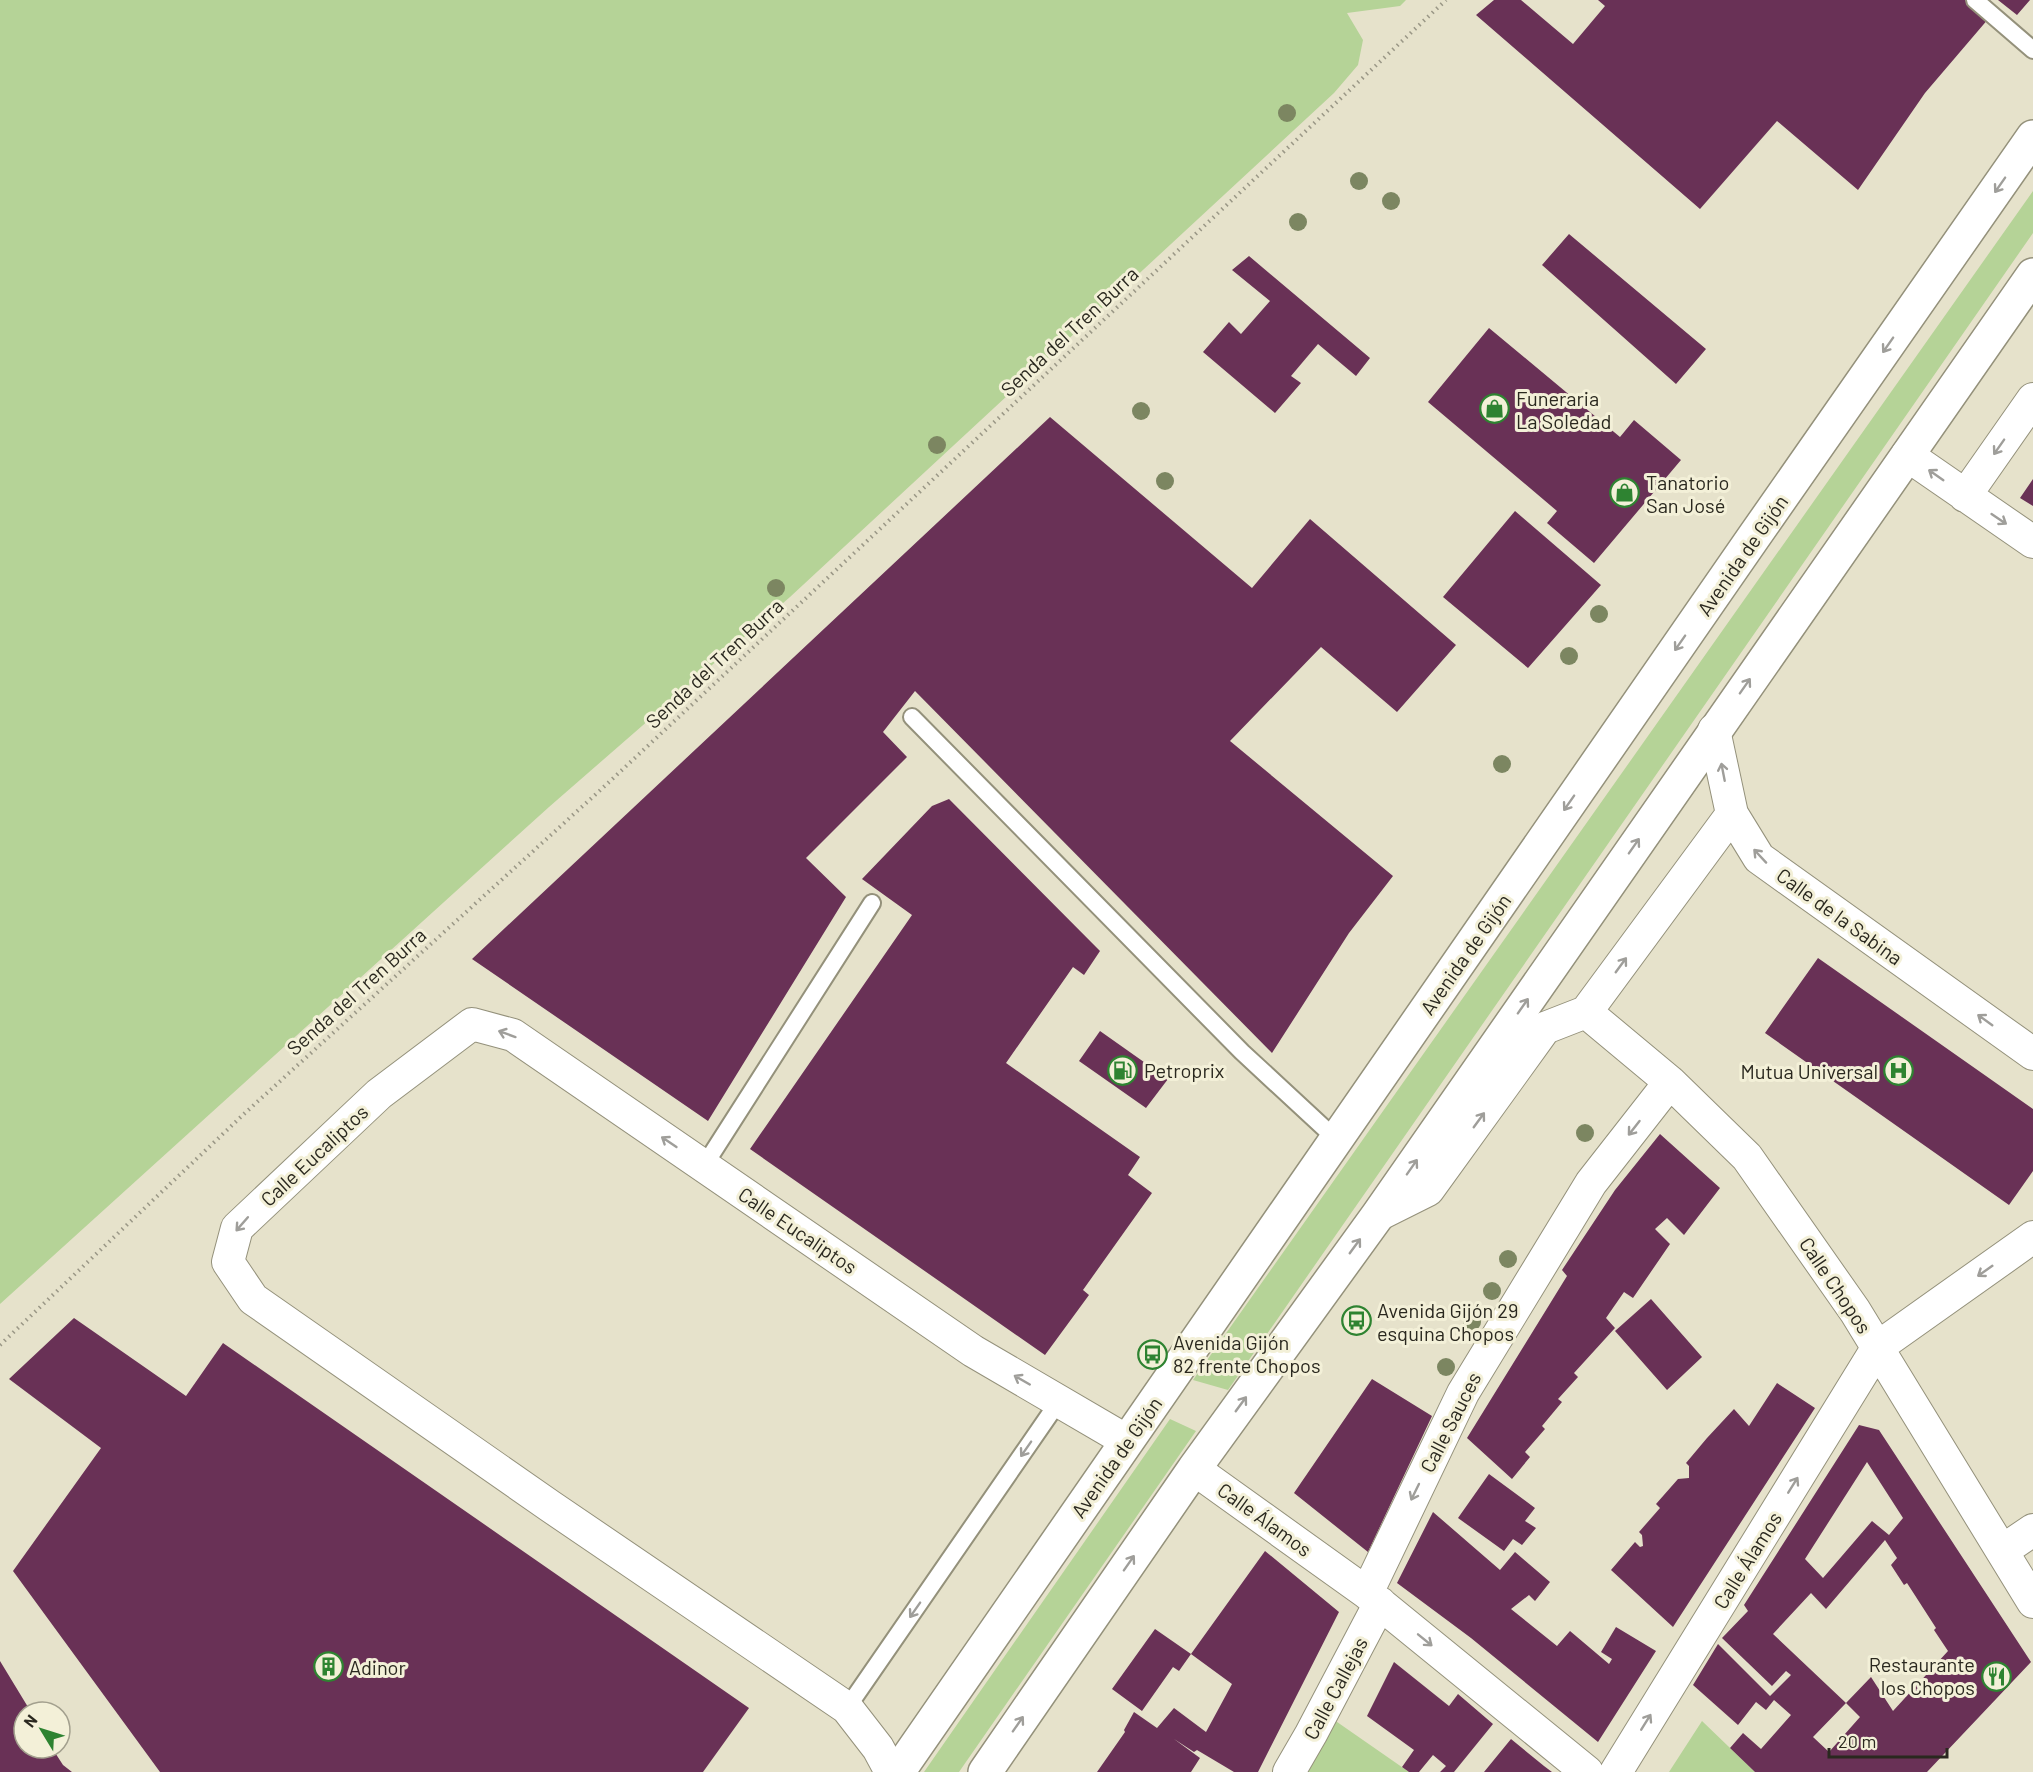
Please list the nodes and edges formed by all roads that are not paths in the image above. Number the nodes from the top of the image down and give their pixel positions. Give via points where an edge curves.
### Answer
1 (1974, 0) edge
2 (2033, 50) edge
3 (2033, 137) edge
4 (2033, 275) edge
5 (2033, 399) edge
6 (1907, 455) junction
7 (1965, 496) junction
8 (2033, 542) edge
9 (912, 717) dead end
10 (1714, 730) junction
11 (1732, 814) junction
12 (872, 903) dead end
13 (1586, 1012) junction
14 (2033, 1054) edge
15 (1670, 1082) junction
16 (1336, 1139) junction
17 (704, 1166) junction
18 (1378, 1215) junction
19 (2033, 1237) edge
20 (1878, 1347) junction
21 (1059, 1401) junction
22 (1127, 1441) junction
23 (1194, 1469) junction
24 (2033, 1530) edge
25 (2002, 1551) junction
26 (1373, 1598) junction
27 (2033, 1602) edge
28 (847, 1708) junction
29 (891, 1772) edge
30 (898, 1772) edge
31 (985, 1772) edge
32 (1289, 1772) edge
33 (1587, 1772) edge
34 (1616, 1772) edge

1 - 2 lane
3 -> 16 highway, Avenida de Gijón
4 - 6 highway
5 -> 7 street
7 -> 6 street
10 -> 6 highway
7 -> 8 street
9 - 16 lane via 1242,1052
11 -> 10 street, Calle de la Sabina
18 -> 10 highway
13 -> 11 street
14 -> 11 street, Calle de la Sabina via 1759,858
12 - 17 lane
13 - 15 street, Calle Chopos
18 -> 13 street via 1428,1190 1545,1028
15 - 20 street, Calle Chopos via 1747,1157
15 -> 26 street, Calle Sauces via 1591,1183 1463,1393
16 - 22 highway, Avenida de Gijón
21 -> 17 street, Calle Eucaliptos via 973,1351
17 -> 28 street, Calle Eucaliptos via 513,1035 472,1024 379,1094 237,1228 228,1262 253,1299
23 -> 18 highway
19 -> 20 street
20 - 25 street, Calle Chopos
34 -> 20 street, Calle Álamos
21 - 22 street, Calle Eucaliptos
21 -> 28 lane
22 - 30 highway, Avenida de Gijón
23 - 26 street, Calle Álamos
31 -> 23 highway
24 - 25 street
25 - 27 street, Calle Chopos
26 - 32 street, Calle Callejas via 1311,1734
26 -> 33 street, Calle Álamos
28 - 29 street, Calle Eucaliptos

